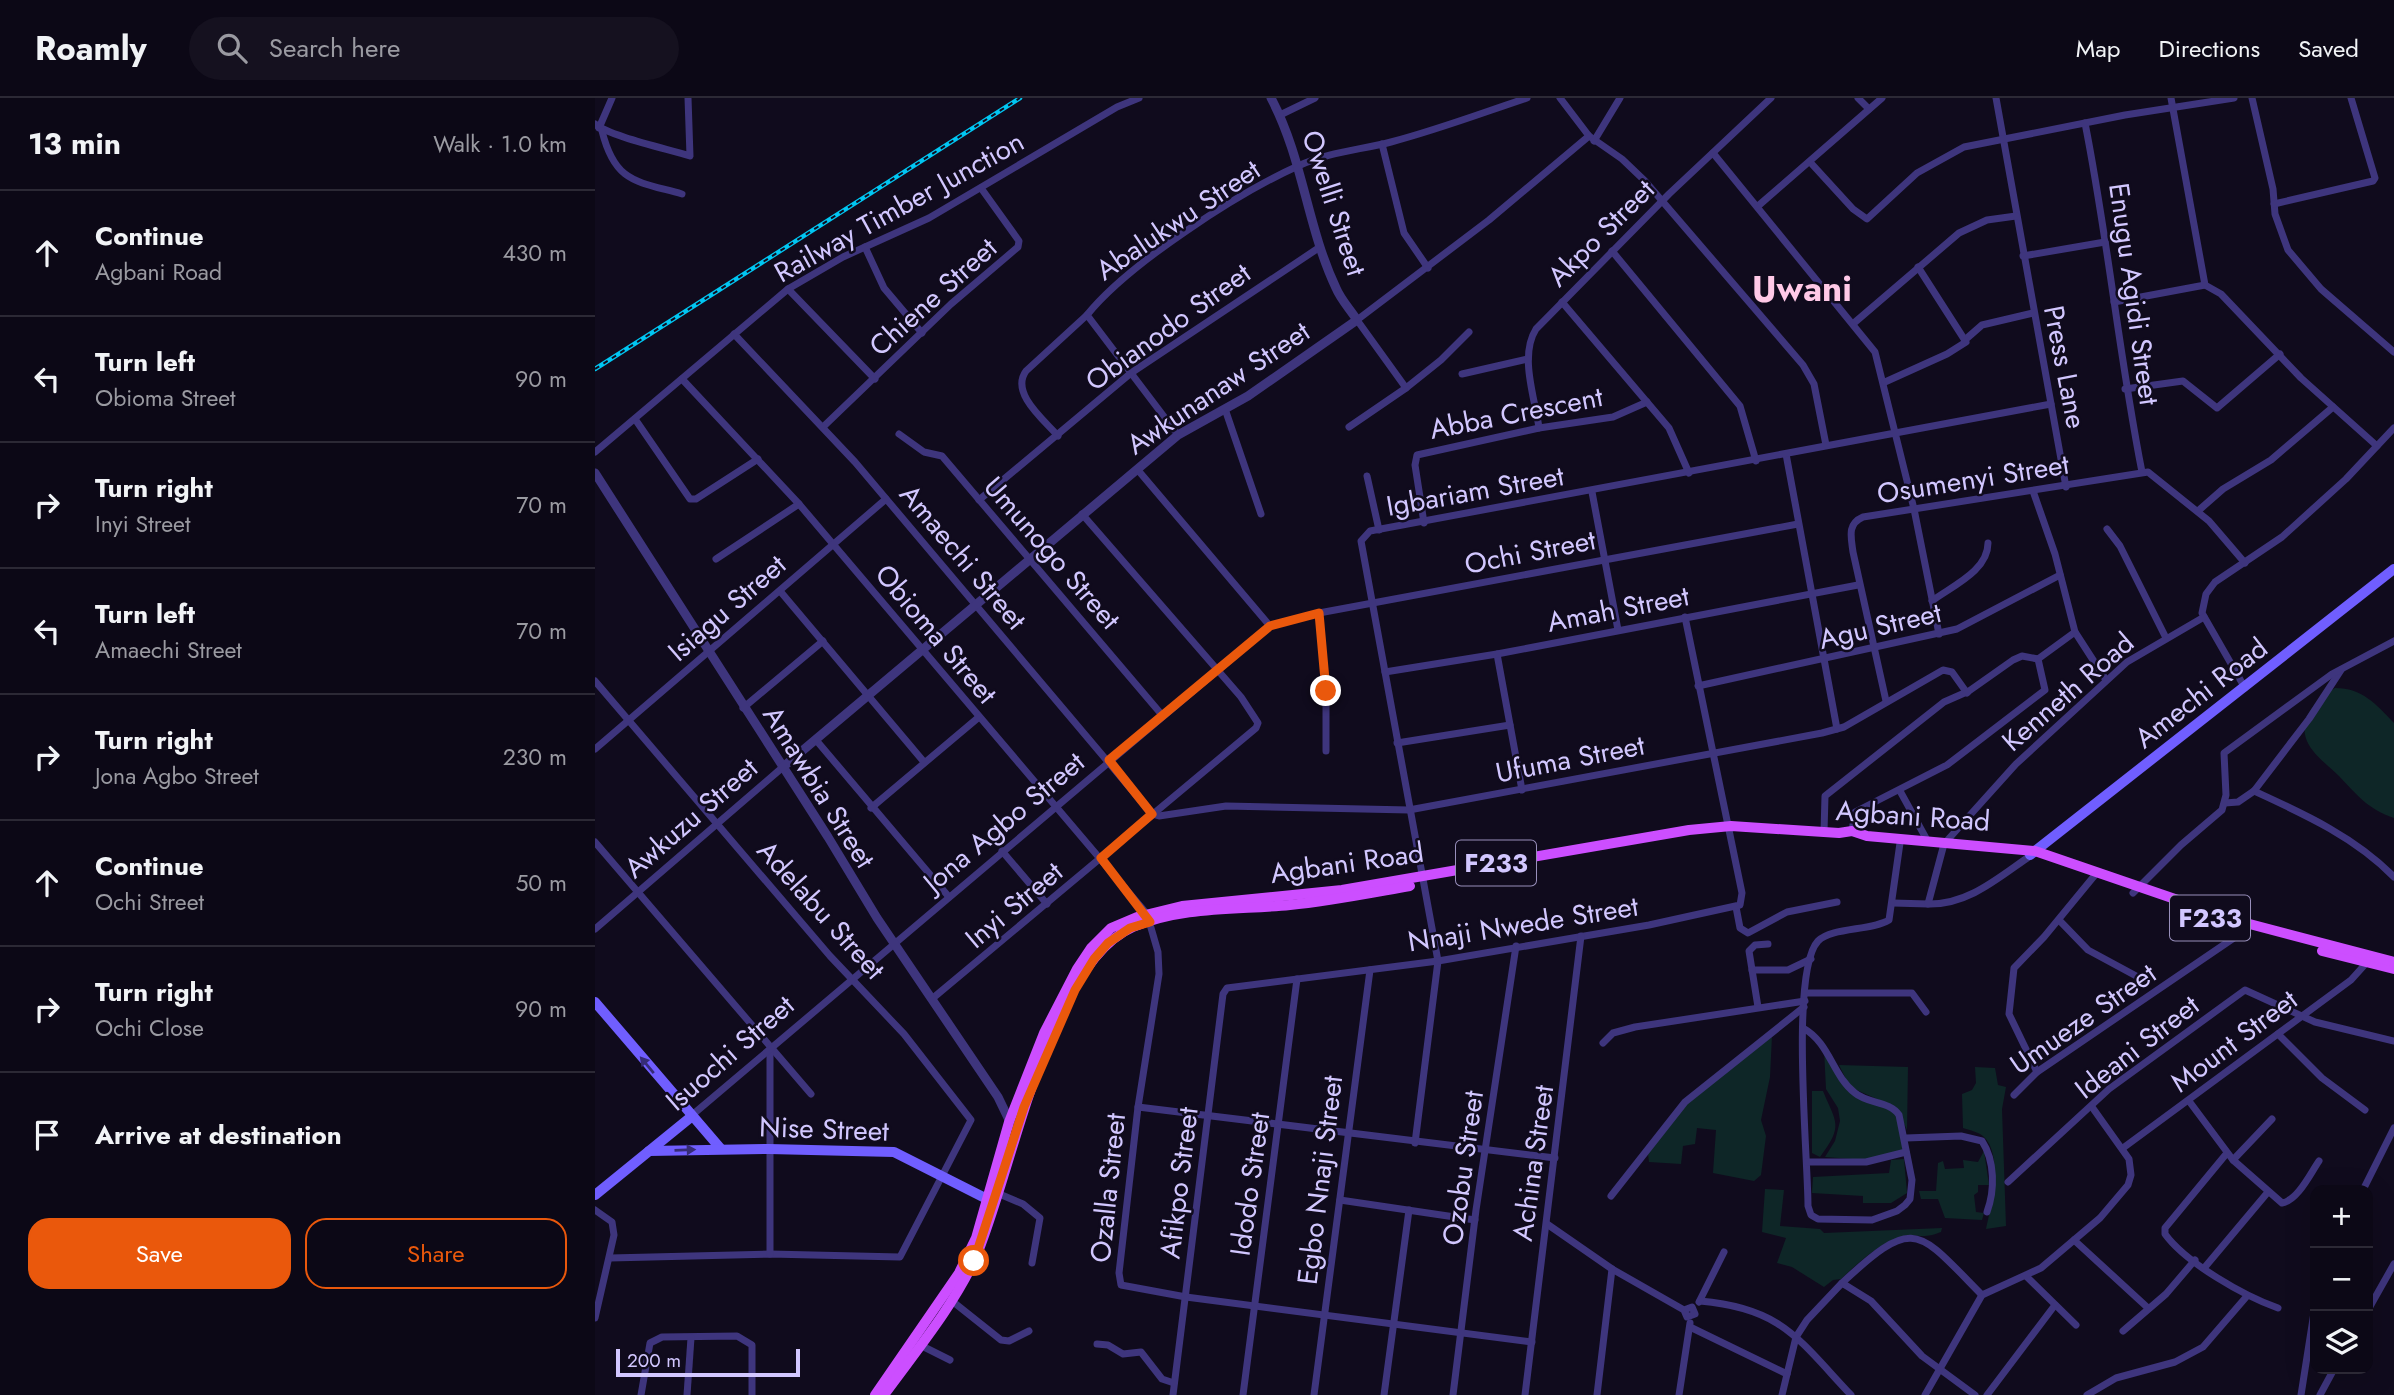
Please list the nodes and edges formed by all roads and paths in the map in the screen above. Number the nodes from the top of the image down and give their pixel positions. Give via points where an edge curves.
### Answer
1 (612, 98) edge
2 (688, 98) edge
3 (1139, 98) edge
4 (1271, 98) edge
5 (1315, 98) edge
6 (1527, 98) edge
7 (1560, 98) edge
8 (1620, 98) edge
9 (1771, 98) edge
10 (1858, 98) edge
11 (1882, 98) edge
12 (1996, 98) edge
13 (2171, 98) edge
14 (2234, 98) edge
15 (2252, 98) edge
16 (2351, 98) edge
17 (1869, 108) junction
18 (2173, 109) junction
19 (1280, 115) junction
20 (2085, 123) junction
21 (599, 128) edge
22 (1591, 139) junction
23 (2003, 140) junction
24 (1382, 144) junction
25 (1713, 153) junction
26 (1810, 162) junction
27 (1298, 166) junction
28 (981, 188) junction
29 (682, 194) dead end
30 (1663, 201) junction
31 (2274, 204) junction
32 (1758, 206) junction
33 (2016, 216) junction
34 (2105, 242) junction
35 (865, 247) junction
36 (1320, 247) junction
37 (1612, 251) junction
38 (2023, 256) junction
39 (1918, 267) junction
40 (1428, 268) junction
41 (2205, 285) junction
42 (788, 289) junction
43 (1562, 302) junction
44 (2114, 302) junction
45 (2033, 313) junction
46 (1087, 315) junction
47 (1357, 320) junction
48 (1854, 323) junction
49 (1469, 332) dead end
50 (922, 333) junction
51 (734, 334) junction
52 (1966, 339) junction
53 (2394, 352) edge
54 (2280, 355) junction
55 (1528, 359) junction
56 (1131, 373) junction
57 (1462, 374) dead end
58 (683, 379) junction
59 (875, 379) junction
60 (1885, 383) junction
61 (1406, 388) junction
62 (2125, 389) junction
63 (1647, 402) junction
64 (2051, 404) junction
65 (2333, 407) junction
66 (1225, 410) junction
67 (635, 419) junction
68 (823, 427) junction
69 (1349, 427) dead end
70 (1539, 428) junction
71 (2394, 428) edge
72 (899, 434) dead end
73 (1178, 435) junction
74 (1895, 435) junction
75 (1058, 436) junction
76 (1825, 446) junction
77 (2377, 446) junction
78 (595, 452) edge
79 (1786, 454) junction
80 (758, 459) junction
81 (1756, 461) junction
82 (1136, 469) junction
83 (2142, 472) junction
84 (595, 473) edge
85 (1689, 473) junction
86 (1367, 476) dead end
87 (2066, 487) junction
88 (2033, 491) junction
89 (1592, 492) junction
90 (886, 499) junction
91 (979, 500) junction
92 (799, 504) junction
93 (1914, 509) junction
94 (2198, 511) junction
95 (1082, 514) junction
96 (1261, 514) dead end
97 (1424, 523) junction
98 (1798, 524) junction
99 (2107, 529) dead end
100 (1379, 530) junction
101 (1988, 543) dead end
102 (832, 545) junction
103 (716, 559) dead end
104 (1027, 559) junction
105 (1604, 560) junction
106 (2245, 563) junction
107 (2394, 569) edge
108 (2060, 575) junction
109 (1858, 585) junction
110 (780, 591) junction
111 (1811, 593) junction
112 (1932, 601) junction
113 (975, 604) junction
114 (1372, 604) junction
115 (1319, 613) junction
116 (1685, 617) junction
117 (2204, 617) junction
118 (1270, 626) junction
119 (1618, 630) junction
120 (2075, 632) junction
121 (1939, 634) junction
122 (2166, 638) junction
123 (823, 641) junction
124 (2394, 641) edge
125 (1873, 649) junction
126 (923, 650) junction
127 (708, 651) junction
128 (1497, 654) junction
129 (2038, 659) junction
130 (1824, 660) junction
131 (2343, 668) junction
132 (1215, 670) junction
133 (1385, 672) junction
134 (2106, 680) junction
135 (595, 681) edge
136 (1699, 686) junction
137 (2245, 688) junction
138 (1967, 693) junction
139 (868, 695) junction
140 (1886, 701) junction
141 (743, 708) junction
142 (1162, 715) junction
143 (979, 716) junction
144 (629, 720) junction
145 (1510, 725) junction
146 (1837, 729) junction
147 (816, 740) junction
148 (1397, 743) junction
149 (595, 749) edge
150 (1326, 751) dead end
151 (1711, 754) junction
152 (1109, 760) junction
153 (924, 762) junction
154 (783, 767) junction
155 (1523, 790) junction
156 (1900, 791) junction
157 (2254, 791) junction
158 (2225, 803) junction
159 (1055, 806) junction
160 (871, 808) junction
161 (1409, 810) junction
162 (1152, 814) junction
163 (718, 822) junction
164 (1728, 829) junction
165 (1852, 831) junction
166 (1824, 832) junction
167 (1927, 840) junction
168 (595, 842) edge
169 (1945, 843) junction
170 (1900, 844) junction
171 (1002, 851) junction
172 (2032, 854) junction
173 (1101, 858) junction
174 (2095, 875) junction
175 (2394, 877) edge
176 (1425, 879) junction
177 (2135, 890) junction
178 (638, 892) junction
179 (949, 897) junction
180 (1837, 901) dead end
181 (1893, 903) junction
182 (1047, 904) junction
183 (1928, 904) junction
184 (1736, 906) junction
185 (1149, 918) junction
186 (2059, 920) junction
187 (595, 929) edge
188 (2247, 929) junction
189 (1581, 936) junction
190 (893, 942) junction
191 (1768, 944) dead end
192 (1516, 946) junction
193 (1811, 959) junction
194 (2369, 960) junction
195 (1438, 961) junction
196 (2394, 962) edge
197 (2394, 969) edge
198 (1370, 970) junction
199 (1752, 970) junction
200 (2139, 977) dead end
201 (853, 978) junction
202 (1297, 979) junction
203 (1238, 985) joint
204 (933, 998) junction
205 (1805, 1000) junction
206 (595, 1002) edge
207 (1758, 1007) junction
208 (1926, 1012) dead end
209 (2304, 1015) junction
210 (1803, 1028) junction
211 (2278, 1034) junction
212 (2394, 1041) edge
213 (1603, 1043) dead end
214 (771, 1048) junction
215 (2037, 1072) junction
216 (811, 1094) dead end
217 (2014, 1095) dead end
218 (2189, 1101) junction
219 (1138, 1107) junction
220 (2092, 1107) junction
221 (2365, 1110) dead end
222 (1209, 1114) junction
223 (691, 1117) junction
224 (2271, 1119) dead end
225 (1279, 1123) junction
226 (1012, 1126) junction
227 (2394, 1128) edge
228 (1347, 1133) junction
229 (1906, 1138) junction
230 (1415, 1143) junction
231 (2123, 1148) junction
232 (721, 1149) junction
233 (769, 1149) junction
234 (649, 1151) junction
235 (1487, 1151) junction
236 (1906, 1152) junction
237 (2227, 1153) junction
238 (1555, 1158) junction
239 (2233, 1160) junction
240 (2319, 1161) dead end
241 (1807, 1162) junction
242 (941, 1176) junction
243 (2008, 1182) dead end
244 (2366, 1185) edge
245 (2268, 1192) junction
246 (595, 1195) edge
247 (1611, 1196) dead end
248 (993, 1198) junction
249 (1340, 1200) junction
250 (595, 1210) edge
251 (1409, 1210) junction
252 (1987, 1212) dead end
253 (1475, 1220) junction
254 (1547, 1224) junction
255 (2074, 1240) junction
256 (1724, 1252) dead end
257 (770, 1254) junction
258 (610, 1258) junction
259 (2195, 1261) junction
260 (1032, 1263) dead end
261 (2394, 1264) edge
262 (2205, 1267) junction
263 (1612, 1269) junction
264 (2026, 1276) junction
265 (1842, 1283) junction
266 (1982, 1295) junction
267 (2247, 1296) junction
268 (1186, 1297) junction
269 (952, 1301) junction
270 (1700, 1301) junction
271 (2373, 1301) edge
272 (1255, 1305) junction
273 (2055, 1305) junction
274 (2148, 1308) junction
275 (2278, 1308) dead end
276 (1695, 1309) junction
277 (1684, 1310) junction
278 (2314, 1311) edge
279 (1324, 1313) junction
280 (595, 1318) edge
281 (1690, 1318) junction
282 (1394, 1323) junction
283 (2076, 1325) dead end
284 (1691, 1327) junction
285 (1029, 1331) dead end
286 (2123, 1331) dead end
287 (1462, 1332) junction
288 (1796, 1337) junction
289 (691, 1338) junction
290 (1532, 1342) junction
291 (1097, 1344) dead end
292 (920, 1345) junction
293 (950, 1360) dead end
294 (1940, 1368) junction
295 (1787, 1374) junction
296 (2331, 1374) edge
297 (1174, 1383) junction
298 (642, 1395) edge
299 (687, 1395) edge
300 (752, 1395) edge
301 (875, 1395) edge
302 (884, 1395) edge
303 (1173, 1395) edge
304 (1243, 1395) edge
305 (1314, 1395) edge
306 (1384, 1395) edge
307 (1453, 1395) edge
308 (1525, 1395) edge
309 (1597, 1395) edge
310 (1679, 1395) edge
311 (1782, 1395) edge
312 (1851, 1395) edge
313 (1925, 1395) edge
314 (1975, 1395) edge
315 (1987, 1395) edge
316 (2087, 1395) edge
317 (2301, 1395) edge
318 (2320, 1395) edge

1 - 21 street
2 - 21 street via 690,156
3 - 28 street, Railway Timber Junction
4 - 19 street, Owelli Street
5 - 19 street
6 - 24 street, Abalukwu Street
7 - 22 street
8 - 22 street, Awkunanaw Street
9 - 25 street, Akpo Street
10 - 17 street
11 - 17 street
12 - 23 street, Press Lane
13 - 18 street
14 - 18 street
15 - 31 street
16 - 31 street via 2373,181
17 - 26 street
18 - 20 street
18 - 41 street
19 - 27 street, Owelli Street
20 - 23 street
20 - 34 street, Enugu Agidi Street
21 - 29 street via 624,176
22 - 30 street via 1635,170
22 - 40 street, Awkunanaw Street
23 - 26 street via 1964,147 1932,163 1867,219
23 - 33 street, Press Lane
24 - 27 street, Abalukwu Street
24 - 40 street via 1403,233
25 - 30 street, Akpo Street
25 - 32 street
26 - 32 street
27 - 36 street, Owelli Street
27 - 46 street, Abalukwu Street via 1146,261 1107,290
28 - 35 street, Railway Timber Junction
28 - 50 street, Chiene Street via 1019,247
30 - 37 street, Akpo Street
30 - 76 street via 1808,372
31 - 53 street via 2283,240 2298,265
32 - 48 street
33 - 38 street, Press Lane
33 - 39 street via 1967,228
34 - 38 street
34 - 44 street, Enugu Agidi Street
35 - 42 street, Railway Timber Junction
35 - 50 street via 884,288
36 - 47 street, Owelli Street via 1335,287
36 - 56 street, Obianodo Street
37 - 43 street, Akpo Street
37 - 81 street via 1740,406
38 - 45 street, Press Lane
39 - 48 street
39 - 52 street
40 - 47 street, Awkunanaw Street
41 - 44 street
41 - 54 street via 2221,294
42 - 51 street, Railway Timber Junction
42 - 59 street
43 - 55 street, Akpo Street via 1532,335
43 - 63 street
44 - 62 street, Enugu Agidi Street
45 - 52 street via 1982,325
45 - 64 street, Press Lane
46 - 56 street, Abalukwu Street
46 - 75 street, Abalukwu Street via 1021,381 1023,394
47 - 61 street
47 - 66 street, Awkunanaw Street
48 - 60 street via 1875,352
49 - 61 street
50 - 59 street, Chiene Street
51 - 58 street, Railway Timber Junction
51 - 68 street, Amaechi Street
52 - 60 street via 1964,346
54 - 62 street via 2214,408 2183,381
54 - 65 street
55 - 57 street
55 - 70 street, Akpo Street
56 - 73 street, Abalukwu Street
56 - 75 street, Obianodo Street
58 - 67 street, Railway Timber Junction
58 - 80 street, Obioma Street
59 - 68 street, Chiene Street
60 - 74 street
61 - 69 street
62 - 83 street, Enugu Agidi Street
63 - 70 street, Abba Crescent via 1613,417
63 - 85 street via 1676,439
64 - 74 street, Igbariam Street
64 - 87 street, Press Lane
65 - 77 street
65 - 94 street via 2271,460 2223,489
66 - 73 street, Awkunanaw Street
66 - 96 street
67 - 78 street, Railway Timber Junction
67 - 80 street via 693,500
68 - 90 street, Amaechi Street
70 - 97 street, Abba Crescent via 1417,454
71 - 77 street
72 - 91 street, Umunogo Street via 924,452 942,456
73 - 82 street, Awkunanaw Street
74 - 76 street, Igbariam Street
74 - 93 street
75 - 91 street, Obianodo Street
76 - 79 street, Igbariam Street
77 - 106 street via 2282,537
79 - 81 street, Igbariam Street
79 - 98 street
80 - 92 street, Obioma Street
81 - 85 street, Igbariam Street
82 - 95 street, Awkunanaw Street
82 - 118 street
83 - 87 street, Osumenyi Street
83 - 94 street via 2155,475
84 - 127 street, Amawbia Street
85 - 89 street, Igbariam Street
86 - 100 street
87 - 88 street, Osumenyi Street
88 - 93 street, Osumenyi Street
88 - 108 street
89 - 97 street, Igbariam Street
89 - 105 street
90 - 102 street, Isiagu Street
90 - 113 street, Amaechi Street
91 - 104 street, Umunogo Street
92 - 102 street, Obioma Street
92 - 103 street
93 - 109 street, Osumenyi Street via 1863,517 1852,525
93 - 112 street
94 - 106 street
95 - 104 street, Awkunanaw Street
95 - 132 street
97 - 100 street, Igbariam Street
98 - 105 street, Ochi Street
98 - 111 street
99 - 122 street
100 - 114 street, Igbariam Street via 1370,531 1361,541
101 - 112 street via 1981,565
102 - 110 street, Isiagu Street
102 - 126 street, Obioma Street
104 - 113 street, Awkunanaw Street
104 - 142 street, Umunogo Street
105 - 114 street, Ochi Street
105 - 119 street
106 - 117 street via 2209,589 2202,605
107 - 137 main road, Amechi Road
108 - 120 street
108 - 121 street, Agu Street via 1988,615
109 - 111 street, Amah Street
109 - 125 street, Osumenyi Street
110 - 123 street
110 - 127 street, Isiagu Street
111 - 116 street, Amah Street
111 - 130 street
112 - 121 street
113 - 126 street, Awkunanaw Street
113 - 152 street, Amaechi Street
114 - 115 street, Ochi Street
114 - 133 street, Igbariam Street
115 - 118 street, Ochi Street
115 - 150 street
116 - 119 street, Amah Street
116 - 136 street
117 - 122 street, Kenneth Road
117 - 137 street
118 - 132 street, Jona Agbo Street
119 - 128 street, Amah Street
120 - 129 street
120 - 134 street
121 - 125 street, Agu Street
122 - 134 street, Kenneth Road
123 - 139 street
123 - 141 street
124 - 131 street
125 - 130 street, Agu Street
125 - 140 street, Osumenyi Street
126 - 139 street, Awkunanaw Street
126 - 143 street, Obioma Street
127 - 141 street, Amawbia Street
127 - 144 street, Isiagu Street
128 - 133 street, Amah Street
128 - 145 street
129 - 138 street via 2022,656 2013,660
129 - 156 street via 2045,690 1960,756
130 - 136 street, Agu Street
130 - 146 street
131 - 157 street
131 - 158 street via 2224,753
132 - 142 street, Jona Agbo Street
132 - 162 street, Inyi Street via 1257,717 1257,728
133 - 148 street, Igbariam Street
134 - 169 street, Kenneth Road via 2016,764
135 - 144 street, Adelabu Street
136 - 151 street
137 - 172 main road, Amechi Road
138 - 140 street, Ufuma Street via 1952,672 1944,670
138 - 166 street via 1944,702 1827,794
139 - 147 street, Awkunanaw Street
139 - 153 street
140 - 146 street, Ufuma Street
141 - 154 street, Amawbia Street
142 - 152 street, Jona Agbo Street
143 - 153 street
143 - 159 street, Obioma Street
144 - 149 street, Isiagu Street
144 - 163 street, Adelabu Street
145 - 148 street
145 - 155 street
146 - 151 street, Ufuma Street
147 - 154 street, Awkunanaw Street
147 - 160 street
148 - 161 street, Igbariam Street
151 - 155 street, Ufuma Street
151 - 164 street
152 - 159 street, Jona Agbo Street
152 - 162 street, Amaechi Street
153 - 160 street
154 - 163 street, Awkuzu Street
154 - 190 street, Amawbia Street
155 - 161 street, Ufuma Street
156 - 165 street via 1855,812
156 - 167 street
157 - 158 street via 2238,802
157 - 175 street via 2323,825 2373,856
158 - 177 street via 2218,816
159 - 171 street, Jona Agbo Street
159 - 173 street, Obioma Street
160 - 179 street
161 - 162 street, Ufuma Street via 1226,806
161 - 176 street, Igbariam Street
162 - 173 street, Inyi Street
163 - 178 street, Awkuzu Street
163 - 201 street, Adelabu Street
164 - 166 main road, Agbani Road / F233
164 - 170 main road, Agbani Road / F233
164 - 176 main road, Agbani Road / F233 via 1654,835
164 - 184 street via 1742,893
165 - 166 main road, Agbani Road / F233
165 - 167 main road, Agbani Road / F233
167 - 169 main road, Agbani Road / F233
168 - 178 street
169 - 170 main road, Agbani Road / F233
169 - 172 main road, Agbani Road / F233
169 - 183 street
170 - 181 street
171 - 179 street, Jona Agbo Street
171 - 182 street
172 - 174 main road, Agbani Road / F233
172 - 177 main road, Agbani Road / F233
172 - 183 street via 1954,903
173 - 182 street, Inyi Street
173 - 185 street, Obioma Street
174 - 177 main road, Agbani Road / F233
174 - 186 street
176 - 185 main road, Agbani Road / F233 via 1182,906
176 - 195 street, Igbariam Street
177 - 188 main road, Agbani Road / F233
177 - 194 main road, Agbani Road / F233
178 - 187 street, Awkuzu Street
178 - 214 street
179 - 190 street, Jona Agbo Street
180 - 184 street via 1787,912 1748,933 1740,928
181 - 183 street
181 - 193 street via 1888,922 1825,936 1815,945
182 - 204 street, Inyi Street
184 - 189 street, Nnaji Nwede Street
185 - 219 street, Ozalla Street via 1159,974
185 - 226 main road, Agbani Road / F233 via 1121,923 1103,934 1077,969 1044,1033
186 - 200 street via 2088,950
186 - 215 street via 2015,966 2011,982 2010,1019
188 - 194 main road, Agbani Road / F233
188 - 215 street, Umueze Street
189 - 192 street, Nnaji Nwede Street
189 - 238 street, Achina Street
190 - 201 street, Isuochi Street
190 - 204 street, Amawbia Street
191 - 199 street via 1749,949
192 - 195 street, Nnaji Nwede Street
192 - 235 street, Ozobu Street
193 - 199 street via 1788,970
193 - 205 street
194 - 196 main road, Agbani Road / F233
194 - 197 main road, Agbani Road / F233
194 - 209 street, Mount Street via 2351,980
195 - 198 street, Nnaji Nwede Street
195 - 230 street, Igbariam Street
198 - 202 street, Nnaji Nwede Street
198 - 228 street, Egbo Nnaji Street
199 - 207 street
201 - 214 street, Isuochi Street
201 - 242 street, Adelabu Street via 911,1042 971,1120
202 - 203 street, Nnaji Nwede Street
202 - 225 street, Idodo Street
203 - 222 street, Afikpo Street via 1223,994
204 - 226 street, Amawbia Street
205 - 207 street
205 - 208 street via 1912,993
205 - 210 street
205 - 247 street via 1685,1102
223 -> 206 main road
207 - 213 street via 1635,1027 1613,1033
209 - 211 street, Mount Street
209 - 212 street
209 - 220 street, Ideani Street via 2244,990 2109,1089
210 - 229 street via 1822,1043 1853,1092 1895,1109
210 - 241 street
211 - 218 street, Mount Street
211 - 221 street via 2322,1078
214 - 216 street
214 - 223 street, Isuochi Street
214 - 233 street
215 - 217 street, Umueze Street
218 - 231 street, Mount Street
218 - 237 street
219 - 222 street
219 - 268 street, Ozalla Street via 1119,1281 1127,1287
220 - 231 street
220 - 243 street, Ideani Street
222 - 225 street
222 - 268 street, Afikpo Street
223 - 232 main road
223 - 234 main road, Isuochi Street
224 - 239 street
225 - 228 street
225 - 272 street, Idodo Street
226 - 248 main road, Agbani Road / F233
227 - 244 street
228 - 230 street
228 - 249 street, Egbo Nnaji Street
229 - 236 street
229 - 252 street via 1971,1137 1982,1141 1993,1175
230 - 235 street
231 - 255 street via 2131,1167 2128,1185 2104,1215
232 - 233 main road, Nise Street
234 -> 232 main road, Nise Street
233 - 242 main road, Nise Street via 894,1152
233 - 257 street
234 - 246 main road, Isuochi Street
235 - 238 street
235 - 253 street, Ozobu Street
236 - 241 street via 1866,1163
236 - 241 street via 1912,1180 1910,1199 1897,1212 1872,1220 1811,1215
237 - 239 street
237 - 259 street via 2165,1228 2166,1237
238 - 254 street, Achina Street
239 - 245 street
240 - 245 street via 2285,1203
242 - 248 main road, Nise Street
242 - 257 street via 900,1257
245 - 262 street
248 - 260 street via 1023,1204 1040,1218
248 - 269 main road, Agbani Road / F233 via 978,1252
248 - 301 main road, Agbani Road / F233 via 953,1284
249 - 251 street
249 - 279 street, Egbo Nnaji Street
250 - 258 street via 612,1222
251 - 253 street
251 - 282 street
253 - 287 street, Ozobu Street
254 - 263 street
254 - 290 street, Achina Street
255 - 264 street
255 - 274 street
256 - 270 street
257 - 258 street
258 - 280 street
259 - 262 street
259 - 274 street
261 - 271 street
262 - 267 street
263 - 277 street
263 - 309 street
264 - 266 street
264 - 273 street
265 - 266 street via 1883,1247 1916,1237
265 - 288 street
265 - 294 street via 1871,1301 1922,1356
266 - 294 street
267 - 275 street
267 - 316 street via 2203,1347 2175,1362 2116,1378
268 - 272 street, Ozalla Street
268 - 297 street, Afikpo Street
269 - 285 street via 1001,1340
269 - 292 main road, Agbani Road / F233
270 - 276 street
270 - 288 street via 1752,1309 1789,1328
272 - 279 street, Ozalla Street
272 - 304 street, Idodo Street
273 - 283 street
273 - 315 street
274 - 286 street
276 - 277 street
276 - 281 street
277 - 281 street
278 - 317 street
279 - 282 street, Ozalla Street
279 - 305 street, Egbo Nnaji Street
281 - 284 street
282 - 287 street, Ozalla Street
282 - 306 street
284 - 295 street
284 - 310 street
287 - 290 street, Ozalla Street
287 - 307 street, Ozobu Street
288 - 295 street
288 - 312 street
289 - 298 street via 662,1336 650,1343
289 - 299 street
289 - 300 street via 737,1336 752,1345
290 - 308 street, Achina Street
291 - 297 street via 1123,1354 1141,1352 1162,1379
292 - 293 street
292 - 302 main road, Agbani Road / F233
294 - 313 street
294 - 314 street
295 - 311 street
296 - 318 street
297 - 303 street, Afikpo Street

